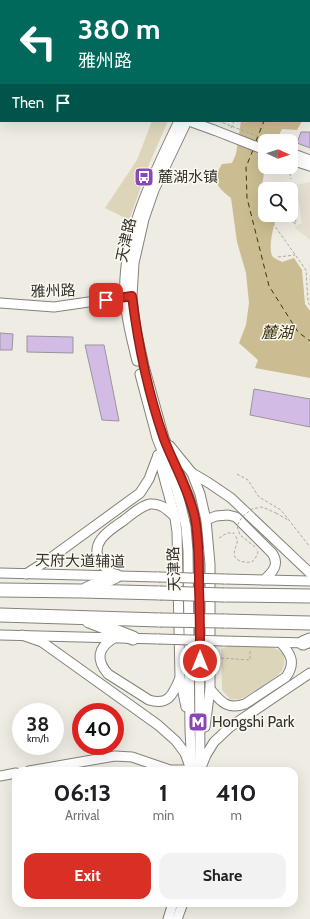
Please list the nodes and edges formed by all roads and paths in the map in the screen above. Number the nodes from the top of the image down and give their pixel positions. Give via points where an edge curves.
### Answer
1 (180, 122) edge
2 (188, 122) edge
3 (197, 122) edge
4 (214, 124) edge
5 (258, 137) edge
6 (258, 140) edge
7 (258, 146) edge
8 (298, 158) edge
9 (298, 159) edge
10 (310, 160) edge
11 (310, 166) edge
12 (290, 174) edge
13 (291, 179) dead end
14 (272, 222) edge
15 (295, 255) junction
16 (278, 257) dead end
17 (128, 297) junction
18 (0, 303) edge
19 (310, 305) edge
20 (161, 438) junction
21 (158, 455) junction
22 (192, 474) junction
23 (237, 474) dead end
24 (175, 518) junction
25 (206, 520) junction
26 (289, 520) junction
27 (218, 538) dead end
28 (310, 547) edge
29 (0, 573) edge
30 (310, 573) edge
31 (26, 574) junction
32 (116, 576) junction
33 (264, 580) junction
34 (310, 581) edge
35 (0, 590) edge
36 (82, 590) junction
37 (310, 596) edge
38 (0, 616) edge
39 (82, 618) junction
40 (310, 623) edge
41 (0, 635) edge
42 (22, 635) junction
43 (114, 638) junction
44 (133, 638) junction
45 (281, 642) junction
46 (308, 642) edge
47 (250, 646) dead end
48 (221, 658) dead end
49 (310, 673) edge
50 (180, 678) junction
51 (210, 689) junction
52 (190, 729) junction
53 (200, 754) junction
54 (52, 767) edge
55 (162, 767) edge
56 (194, 767) edge
57 (196, 767) edge
58 (197, 767) edge
59 (198, 767) edge
60 (12, 774) edge
61 (0, 776) edge
62 (172, 907) edge
63 (182, 907) edge
64 (168, 919) edge
65 (177, 919) edge

1 - 17 street, 天津路 via 141,206 126,272
2 - 17 street, 天津路 via 154,190 144,219
3 - 4 street
4 - 5 path, bridge
4 - 6 street
4 - 7 street, bridge
8 - 10 street
9 - 11 street
12 - 13 path
14 - 15 path
15 - 16 path
15 - 19 path via 306,270
17 - 18 street, 雅州路 via 54,307
17 - 20 street, 天津路
20 - 21 street
20 - 22 street
20 - 52 street, 天津路 via 186,527
20 - 53 street, 天津路 via 190,500 197,533
21 - 24 street
21 - 31 street via 149,479 140,493
22 - 25 street
22 - 30 street via 231,498
23 - 26 path via 248,480 259,496 281,510
24 - 32 street via 162,506 150,504 103,535 98,544 97,554 100,563
24 - 50 street via 178,549
25 - 33 street via 216,516 236,517 272,553 276,564 273,572
25 - 51 street via 210,564
26 - 27 path, bridge via 262,507 252,508 242,517 238,526 240,535 258,552 252,562 245,563 235,557 237,539 234,533 227,533
26 - 28 path
29 - 31 street, 天府大道辅道
31 - 32 street, 天府大道辅道
32 - 33 street, 天府大道辅道, bridge
32 - 36 highway
33 - 34 street, 天府大道辅道
35 - 36 highway
36 - 37 highway, bridge
38 - 39 highway
39 - 40 highway, bridge
39 - 44 highway
41 - 42 street
42 - 43 street
42 - 56 street via 42,642 158,725 176,741
43 - 44 street
43 - 50 street via 107,642 101,653 100,660 104,668 108,674 150,700 164,702 170,698
44 - 45 street, bridge
45 - 46 street
45 - 51 street via 292,662 286,677 238,707 220,701
47 - 48 path via 250,660
49 - 59 street via 230,727 214,742
50 - 52 street
51 - 53 street
52 - 57 street, 天津路
53 - 58 street, 天津路
54 - 55 street via 115,756 132,756
60 - 61 street
62 - 64 street
63 - 65 street

